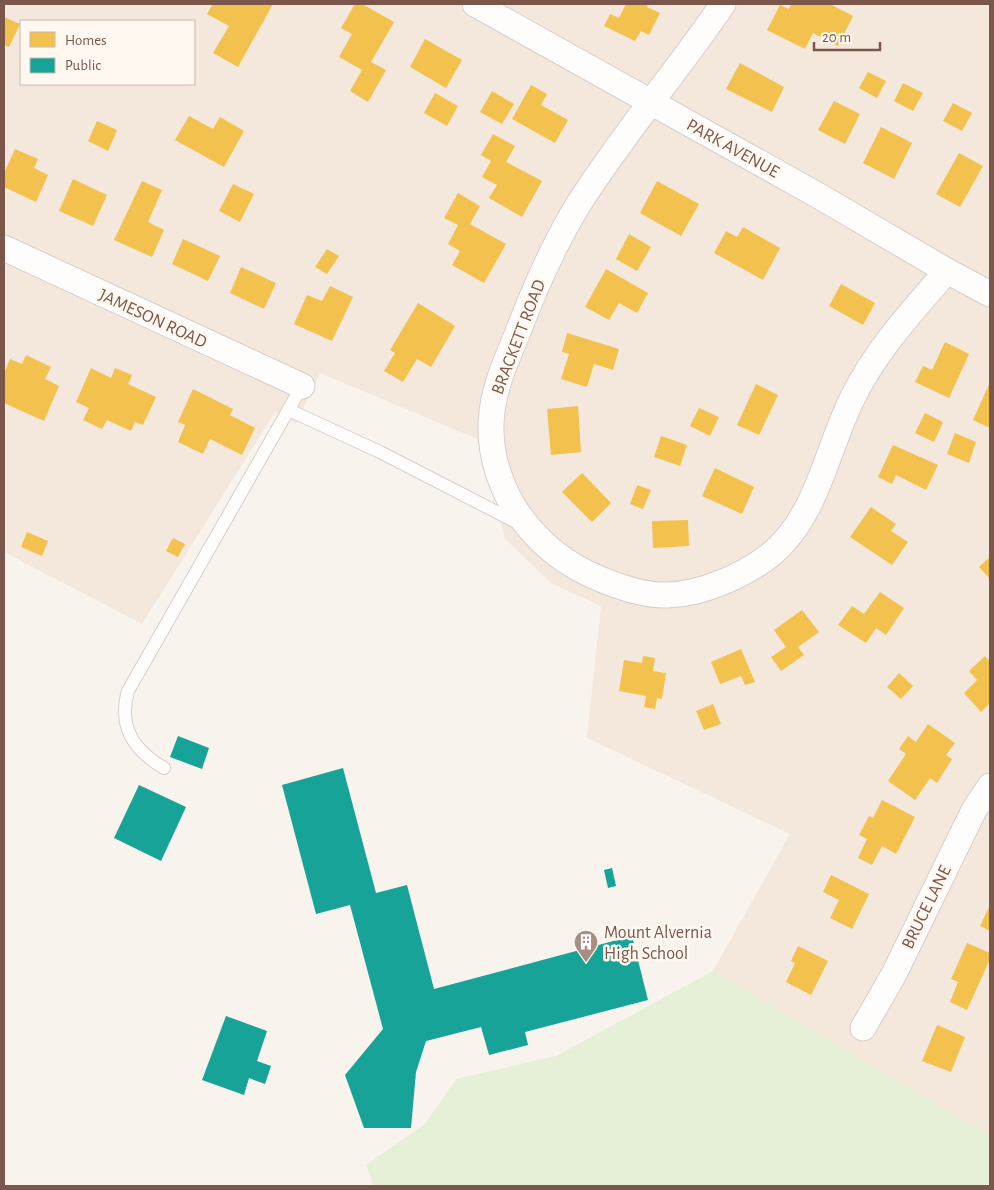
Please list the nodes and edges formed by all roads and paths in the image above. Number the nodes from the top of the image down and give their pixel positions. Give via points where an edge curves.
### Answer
1 (475, 4) edge
2 (723, 4) edge
3 (651, 102) junction
4 (4, 248) edge
5 (947, 271) junction
6 (990, 294) edge
7 (302, 386) joint
8 (288, 410) junction
9 (529, 529) junction
10 (164, 768) dead end
11 (990, 786) edge
12 (863, 1028) dead end

1 - 3 street, PARK AVENUE
2 - 3 street, BRACKETT ROAD
3 - 5 street, PARK AVENUE
3 - 9 street, BRACKETT ROAD via 578,206 524,314 498,381 491,426 498,473
4 - 7 street, JAMESON ROAD
5 - 6 street, PARK AVENUE
5 - 9 street, BRACKETT ROAD via 901,325 853,395 809,505 790,535 769,556 748,570 724,582 696,590 668,595 643,592 574,567
7 - 8 lane
8 - 9 lane via 380,452
8 - 10 lane via 128,691 123,713 132,740 146,756
11 - 12 street, BRUCE LANE via 974,810 893,976

